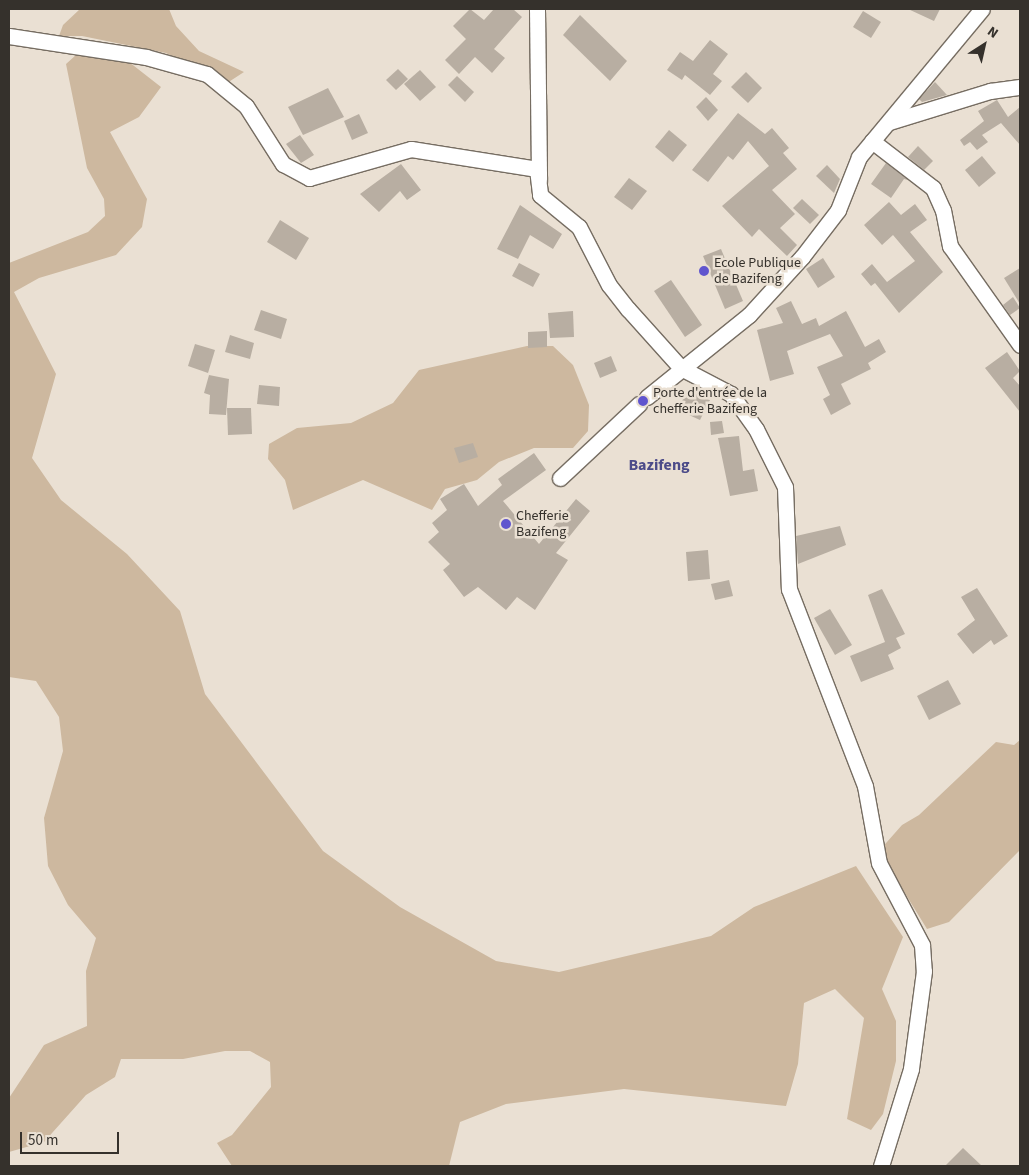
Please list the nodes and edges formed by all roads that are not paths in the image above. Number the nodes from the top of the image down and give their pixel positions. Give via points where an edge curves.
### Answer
1 (538, 9) edge
2 (982, 9) edge
3 (9, 36) edge
4 (1020, 87) edge
5 (889, 122) junction
6 (872, 140) junction
7 (540, 195) junction
8 (1020, 345) edge
9 (681, 368) junction
10 (560, 478) dead end
11 (881, 1166) edge

1 - 7 street
2 - 5 street
3 - 7 street via 146,57 207,74 246,106 283,164 309,178 392,154 430,150 537,169
4 - 5 street via 990,91
5 - 6 street
6 - 8 street via 933,188 943,210 950,246
6 - 9 street via 859,157 838,210 802,258 749,315
7 - 9 street via 580,227 609,285
9 - 10 street
9 - 11 street via 731,394 775,464 785,487 789,589 865,786 879,863 922,945 924,971 910,1069

